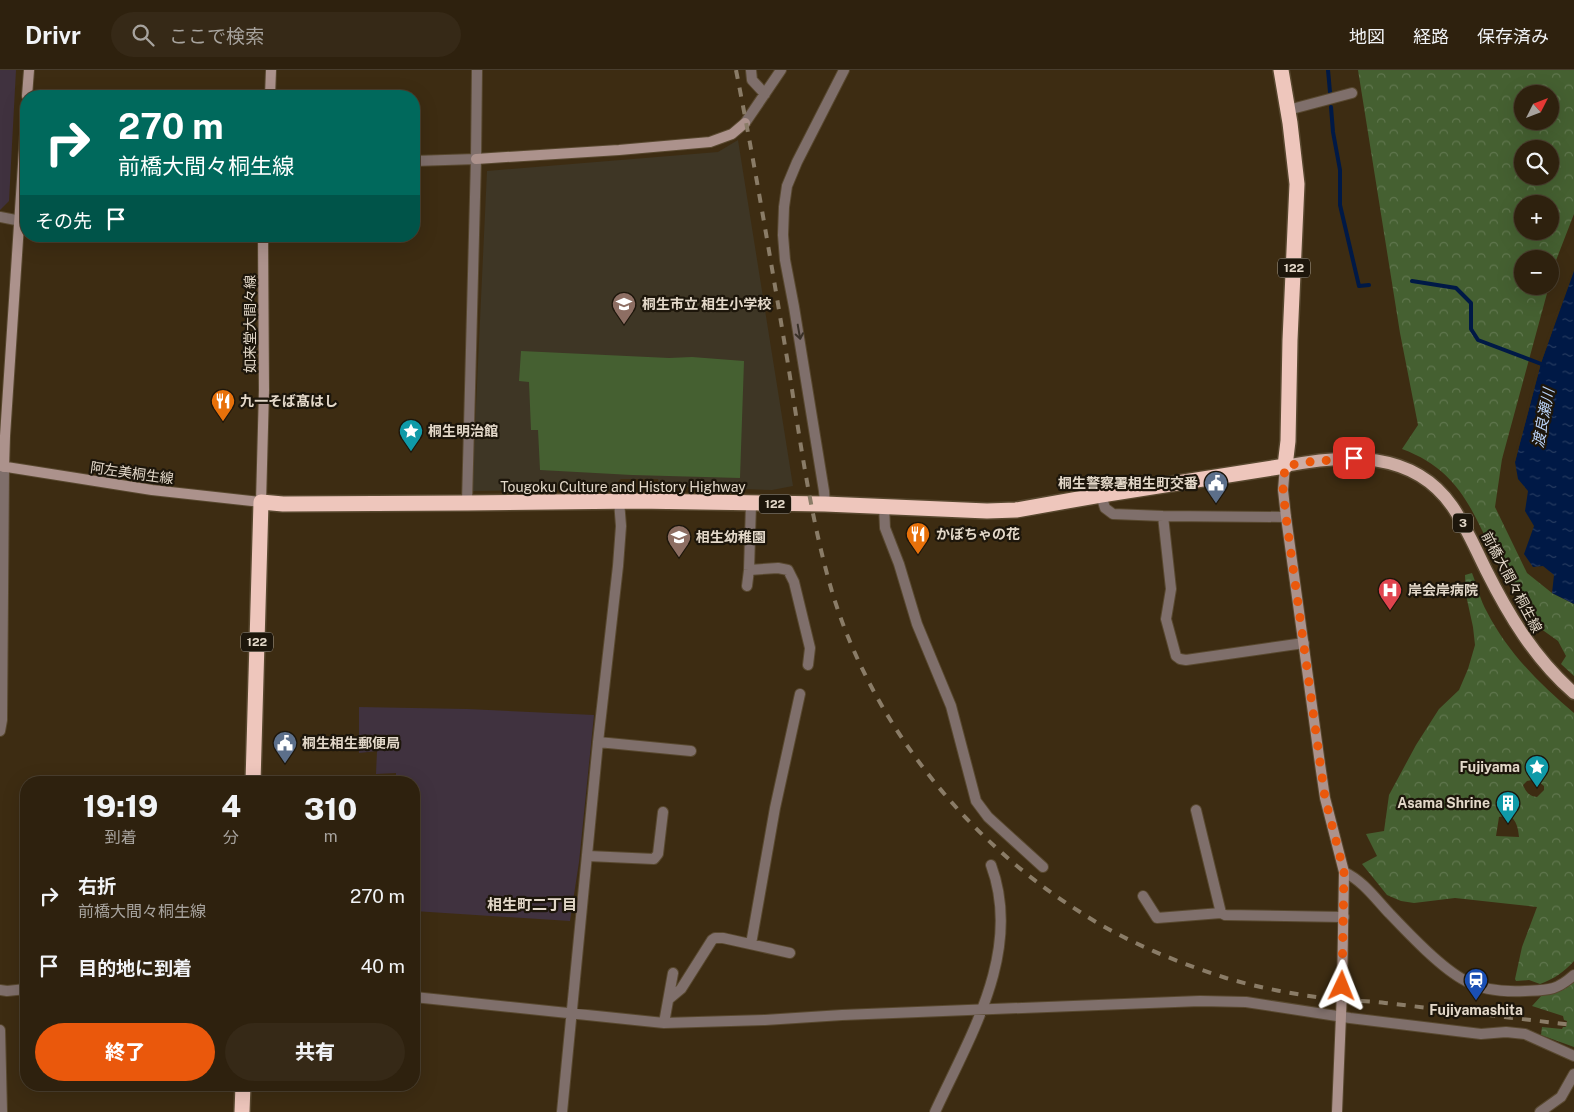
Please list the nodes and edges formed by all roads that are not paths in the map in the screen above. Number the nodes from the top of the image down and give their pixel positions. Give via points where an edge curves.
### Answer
1 (29, 70) edge
2 (271, 70) edge
3 (477, 70) edge
4 (751, 70) edge
5 (781, 70) edge
6 (844, 70) edge
7 (1281, 70) edge
8 (27, 90) edge
9 (270, 90) edge
10 (1352, 93) dead end
11 (765, 94) junction
12 (1288, 110) junction
13 (476, 159) junction
14 (420, 161) edge
15 (0, 217) edge
16 (20, 220) edge
17 (21, 242) edge
18 (264, 242) edge
19 (1285, 466) junction
20 (2, 467) edge
21 (1101, 495) junction
22 (619, 501) junction
23 (260, 502) junction
24 (467, 504) junction
25 (751, 504) junction
26 (825, 504) junction
27 (884, 506) junction
28 (1163, 516) junction
29 (1286, 517) junction
30 (749, 570) junction
31 (747, 586) dead end
32 (1304, 643) junction
33 (808, 665) dead end
34 (1574, 693) edge
35 (800, 694) dead end
36 (0, 731) edge
37 (598, 742) junction
38 (691, 752) dead end
39 (253, 776) edge
40 (1196, 810) dead end
41 (663, 812) dead end
42 (588, 856) junction
43 (991, 865) dead end
44 (1043, 867) dead end
45 (1344, 872) junction
46 (1143, 896) dead end
47 (1221, 913) junction
48 (1344, 917) junction
49 (751, 944) junction
50 (790, 953) dead end
51 (673, 973) dead end
52 (1574, 975) edge
53 (0, 990) edge
54 (20, 990) edge
55 (420, 998) edge
56 (669, 999) junction
57 (982, 1009) junction
58 (572, 1013) junction
59 (1340, 1016) junction
60 (664, 1022) junction
61 (0, 1030) edge
62 (1574, 1056) edge
63 (1574, 1074) edge
64 (243, 1091) edge
65 (2, 1112) edge
66 (242, 1112) edge
67 (562, 1112) edge
68 (935, 1112) edge
69 (1337, 1112) edge
70 (1540, 1112) edge

1 - 8 street
2 - 9 street
3 - 13 street
4 - 11 street via 752,80
5 - 11 street
6 -> 26 street via 797,162 784,197 785,260
7 - 12 highway, 122
10 - 12 street
11 - 13 street via 746,122 732,134 710,142
12 - 19 highway, 122 via 1297,201
13 - 14 street
13 - 24 street
15 - 16 street
17 - 20 street
18 - 23 street, 如来堂大間々線
19 - 21 highway, Tougoku Culture and History Highway / 122
19 - 29 street
19 - 34 main road, 前橋大間々桐生線 / 3 via 1354,458 1373,459 1406,468 1431,483 1461,519 1529,645 1546,667
20 - 23 street, 阿左美桐生線 via 152,490
20 - 36 street
21 - 27 highway, Tougoku Culture and History Highway / 122 via 1016,510 956,511
21 - 28 street via 1104,508 1113,514
22 - 24 highway, Tougoku Culture and History Highway / 122
22 - 25 highway, Tougoku Culture and History Highway / 122
22 - 37 street via 618,566
23 - 24 highway, Tougoku Culture and History Highway / 122
23 - 39 highway, 122
25 - 26 highway, Tougoku Culture and History Highway / 122
25 - 30 street
26 - 27 highway, Tougoku Culture and History Highway / 122
27 - 44 street via 885,528 951,706 976,801 988,817
28 - 29 street
28 - 32 street via 1171,589 1166,619 1176,656 1186,660
29 - 32 street
30 - 31 street
30 - 33 street via 788,570 794,582 810,648
32 - 45 street via 1325,798
35 - 49 street via 775,808
37 - 38 street
37 - 42 street
40 - 47 street
41 - 42 street via 658,854 654,860
42 - 58 street
43 - 57 street via 997,881 1001,938 995,971
45 - 48 street
45 - 52 street via 1358,881 1428,950 1465,981 1482,988 1506,991 1543,990 1554,989
46 - 47 street via 1157,918
47 - 48 street
48 - 59 street
49 - 50 street
49 - 56 street via 723,938 712,940 681,989
51 - 56 street
53 - 54 street
55 - 58 street
56 - 60 street
57 - 59 street via 1200,1001 1246,1002
57 - 60 street
57 - 68 street
58 - 60 street
58 - 67 street
59 - 62 street via 1481,1034 1525,1034
59 - 69 street
61 - 65 street
63 - 70 street via 1561,1097
64 - 66 highway

